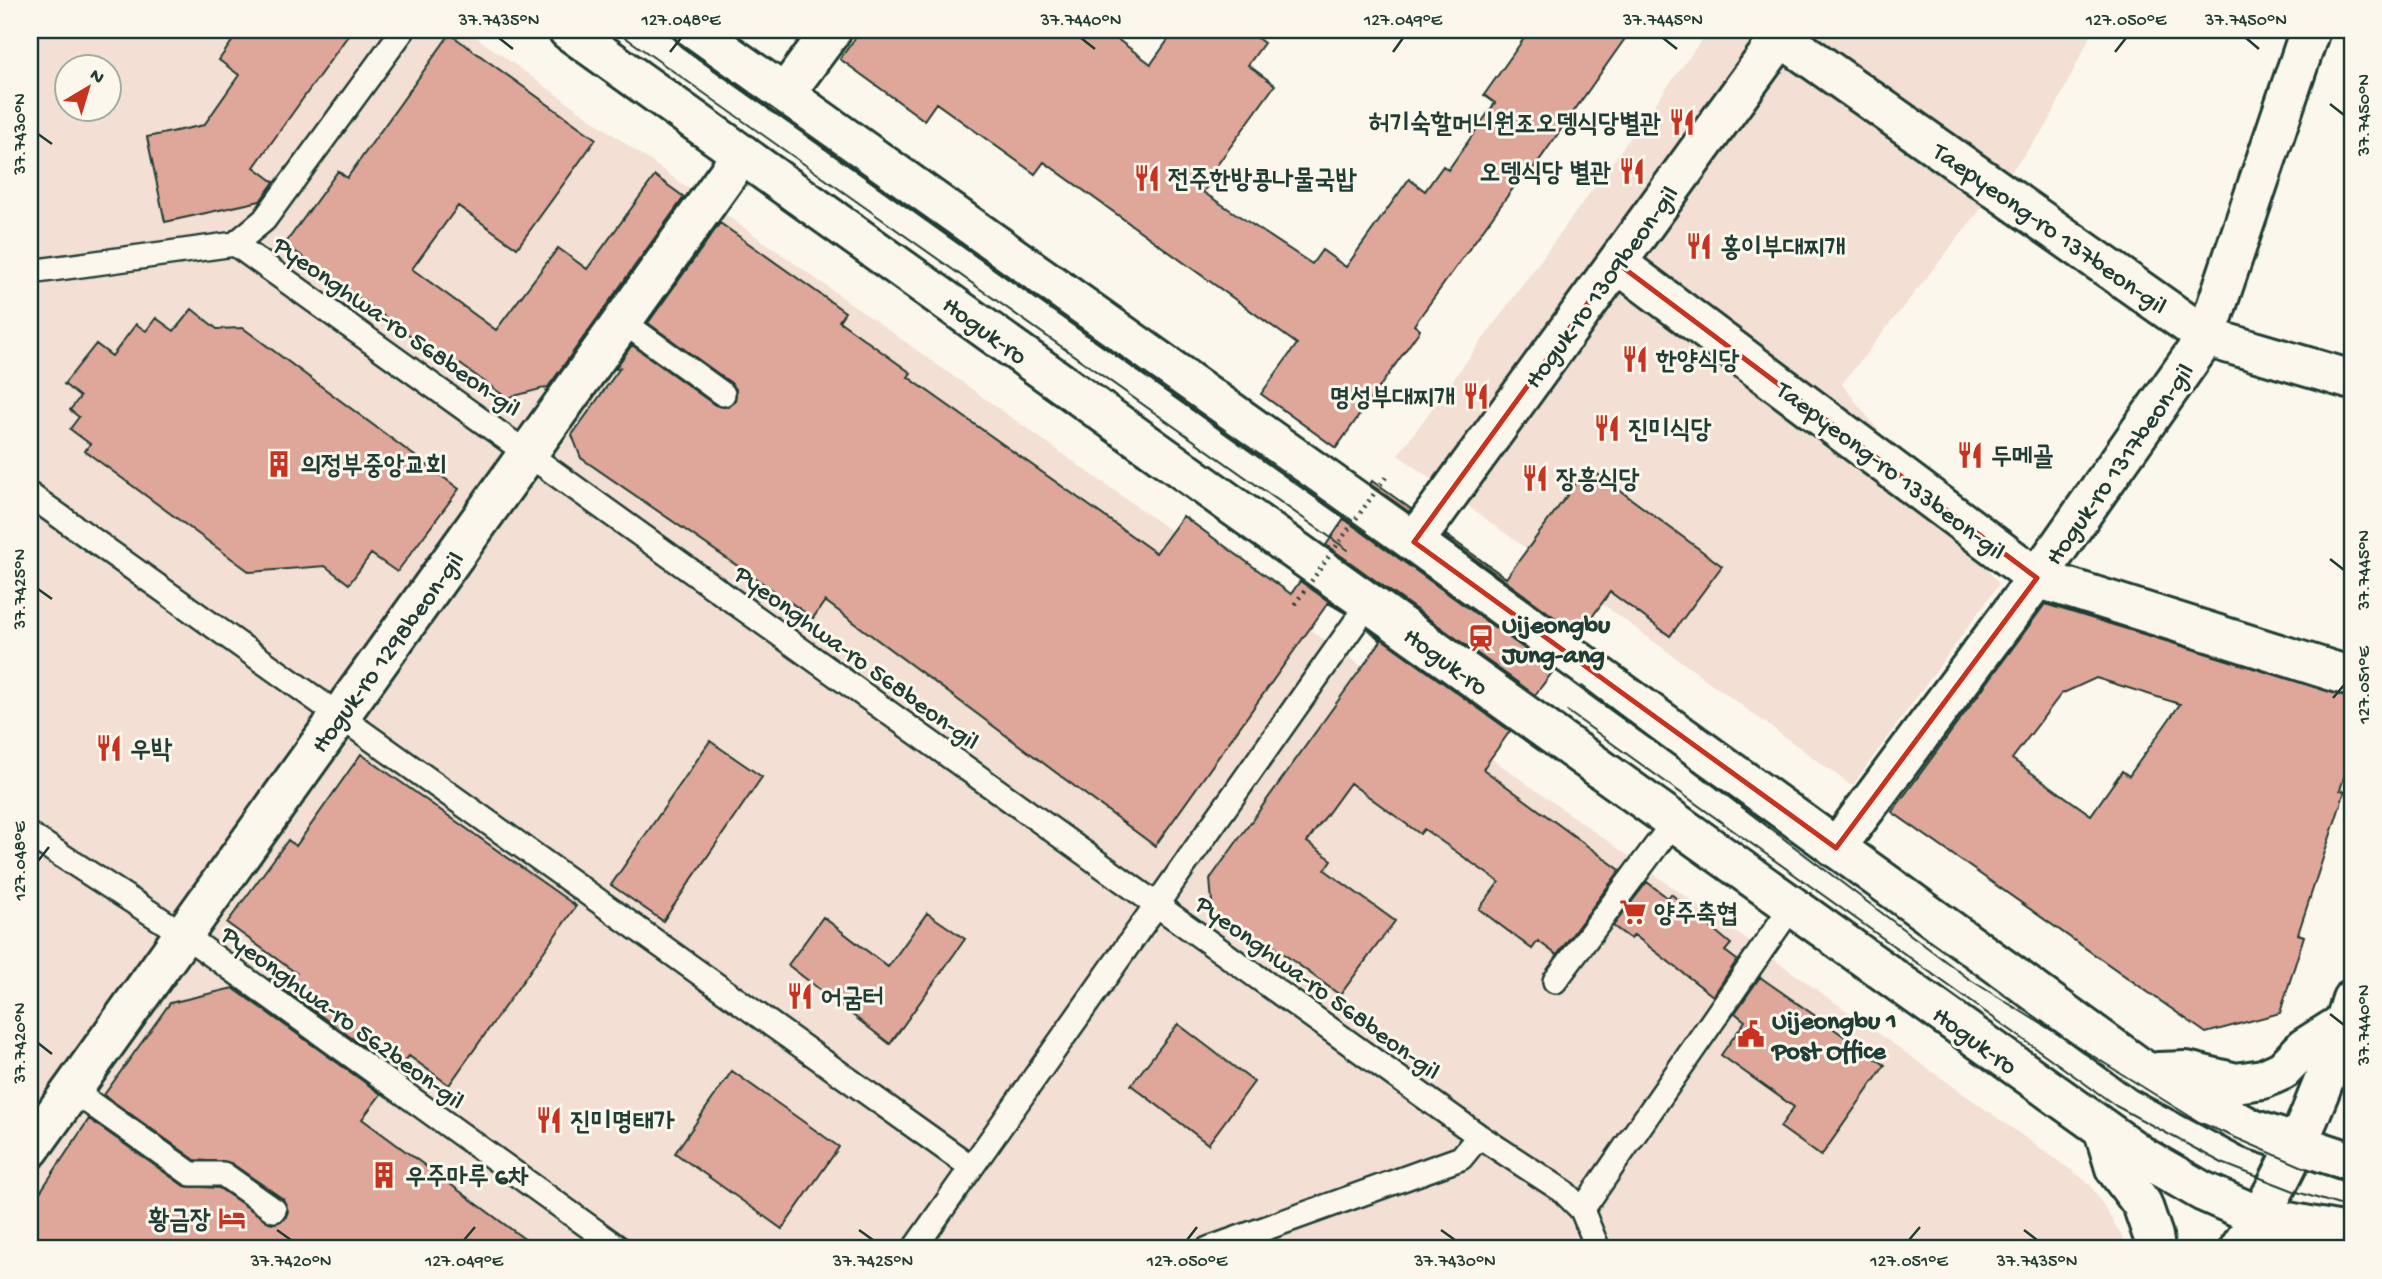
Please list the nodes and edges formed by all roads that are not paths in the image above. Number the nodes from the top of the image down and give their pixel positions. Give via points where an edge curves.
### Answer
1 (403, 30) edge
2 (568, 30) edge
3 (694, 30) edge
4 (832, 30) edge
5 (2310, 30) edge
6 (1780, 32) edge
7 (784, 95) junction
8 (742, 154) junction
9 (235, 244) junction
10 (1617, 262) junction
11 (30, 272) edge
12 (622, 321) junction
13 (2206, 337) junction
14 (2352, 380) edge
15 (723, 394) dead end
16 (528, 452) junction
17 (30, 495) edge
18 (1414, 542) junction
19 (2037, 578) junction
20 (1369, 603) junction
21 (2352, 677) edge
22 (339, 716) junction
23 (1675, 822) junction
24 (30, 835) edge
25 (1836, 848) junction
26 (1156, 904) junction
27 (1791, 906) junction
28 (183, 934) junction
29 (1555, 981) dead end
30 (2350, 1023) edge
31 (2146, 1072) junction
32 (72, 1090) junction
33 (2104, 1131) junction
34 (1479, 1136) junction
35 (2297, 1145) junction
36 (30, 1149) edge
37 (2352, 1162) edge
38 (971, 1167) junction
39 (274, 1210) dead end
40 (1582, 1210) junction
41 (2261, 1217) junction
42 (2352, 1234) edge
43 (620, 1249) edge
44 (914, 1249) edge
45 (1208, 1249) edge
46 (1598, 1249) edge
47 (2155, 1249) edge
48 (2239, 1249) edge

1 - 9 lane via 264,220
2 - 8 street, Hoguk-ro
3 - 7 street
4 - 7 street
5 - 13 street, Hoguk-ro 1317beon-gil
6 - 10 street, Hoguk-ro 1309beon-gil
6 - 13 street, Taepyeong-ro 137beon-gil
7 - 18 street
8 - 12 street, Hoguk-ro 1298beon-gil
8 - 20 street, Hoguk-ro
9 - 11 lane, Pyeonghwa-ro 568beon-gil
9 - 16 lane, Pyeonghwa-ro 568beon-gil
10 - 18 street, Hoguk-ro 1309beon-gil
10 - 19 street, Taepyeong-ro 133beon-gil
12 - 15 lane
12 - 16 street, Hoguk-ro 1298beon-gil
13 - 14 street, Taepyeong-ro 137beon-gil
13 - 19 street, Hoguk-ro 1317beon-gil
16 - 22 street, Hoguk-ro 1298beon-gil
16 - 26 lane, Pyeonghwa-ro 568beon-gil
17 - 22 lane
18 - 25 street
19 - 21 street, Taepyeong-ro 133beon-gil
19 - 25 street, Hoguk-ro 1317beon-gil
20 - 23 street, Hoguk-ro
20 - 26 lane
22 - 28 street, Hoguk-ro 1298beon-gil
22 - 38 lane
23 - 27 street, Hoguk-ro
23 - 29 lane
24 - 28 lane, Pyeonghwa-ro 562beon-gil
25 - 31 street
26 - 34 lane, Pyeonghwa-ro 568beon-gil
26 - 38 lane
27 - 33 street, Hoguk-ro
27 - 40 lane
28 - 32 street, Hoguk-ro 1298beon-gil
28 - 43 lane, Pyeonghwa-ro 562beon-gil
30 - 31 street via 2304,1048 2283,1070 2263,1079 2236,1083 2186,1071
30 - 35 street
31 - 35 street via 2252,1129
32 - 36 street, Hoguk-ro 1298beon-gil
32 - 39 lane via 191,1174 223,1174
33 - 41 street, Hoguk-ro via 2202,1191
33 - 47 street via 2115,1168 2142,1204
34 - 40 lane, Pyeonghwa-ro 568beon-gil via 1563,1191
34 - 45 lane via 1461,1158
35 - 37 street
35 - 41 street
38 - 44 lane
40 - 46 lane, Pyeonghwa-ro 568beon-gil
41 - 42 street, Hoguk-ro
41 - 48 street

